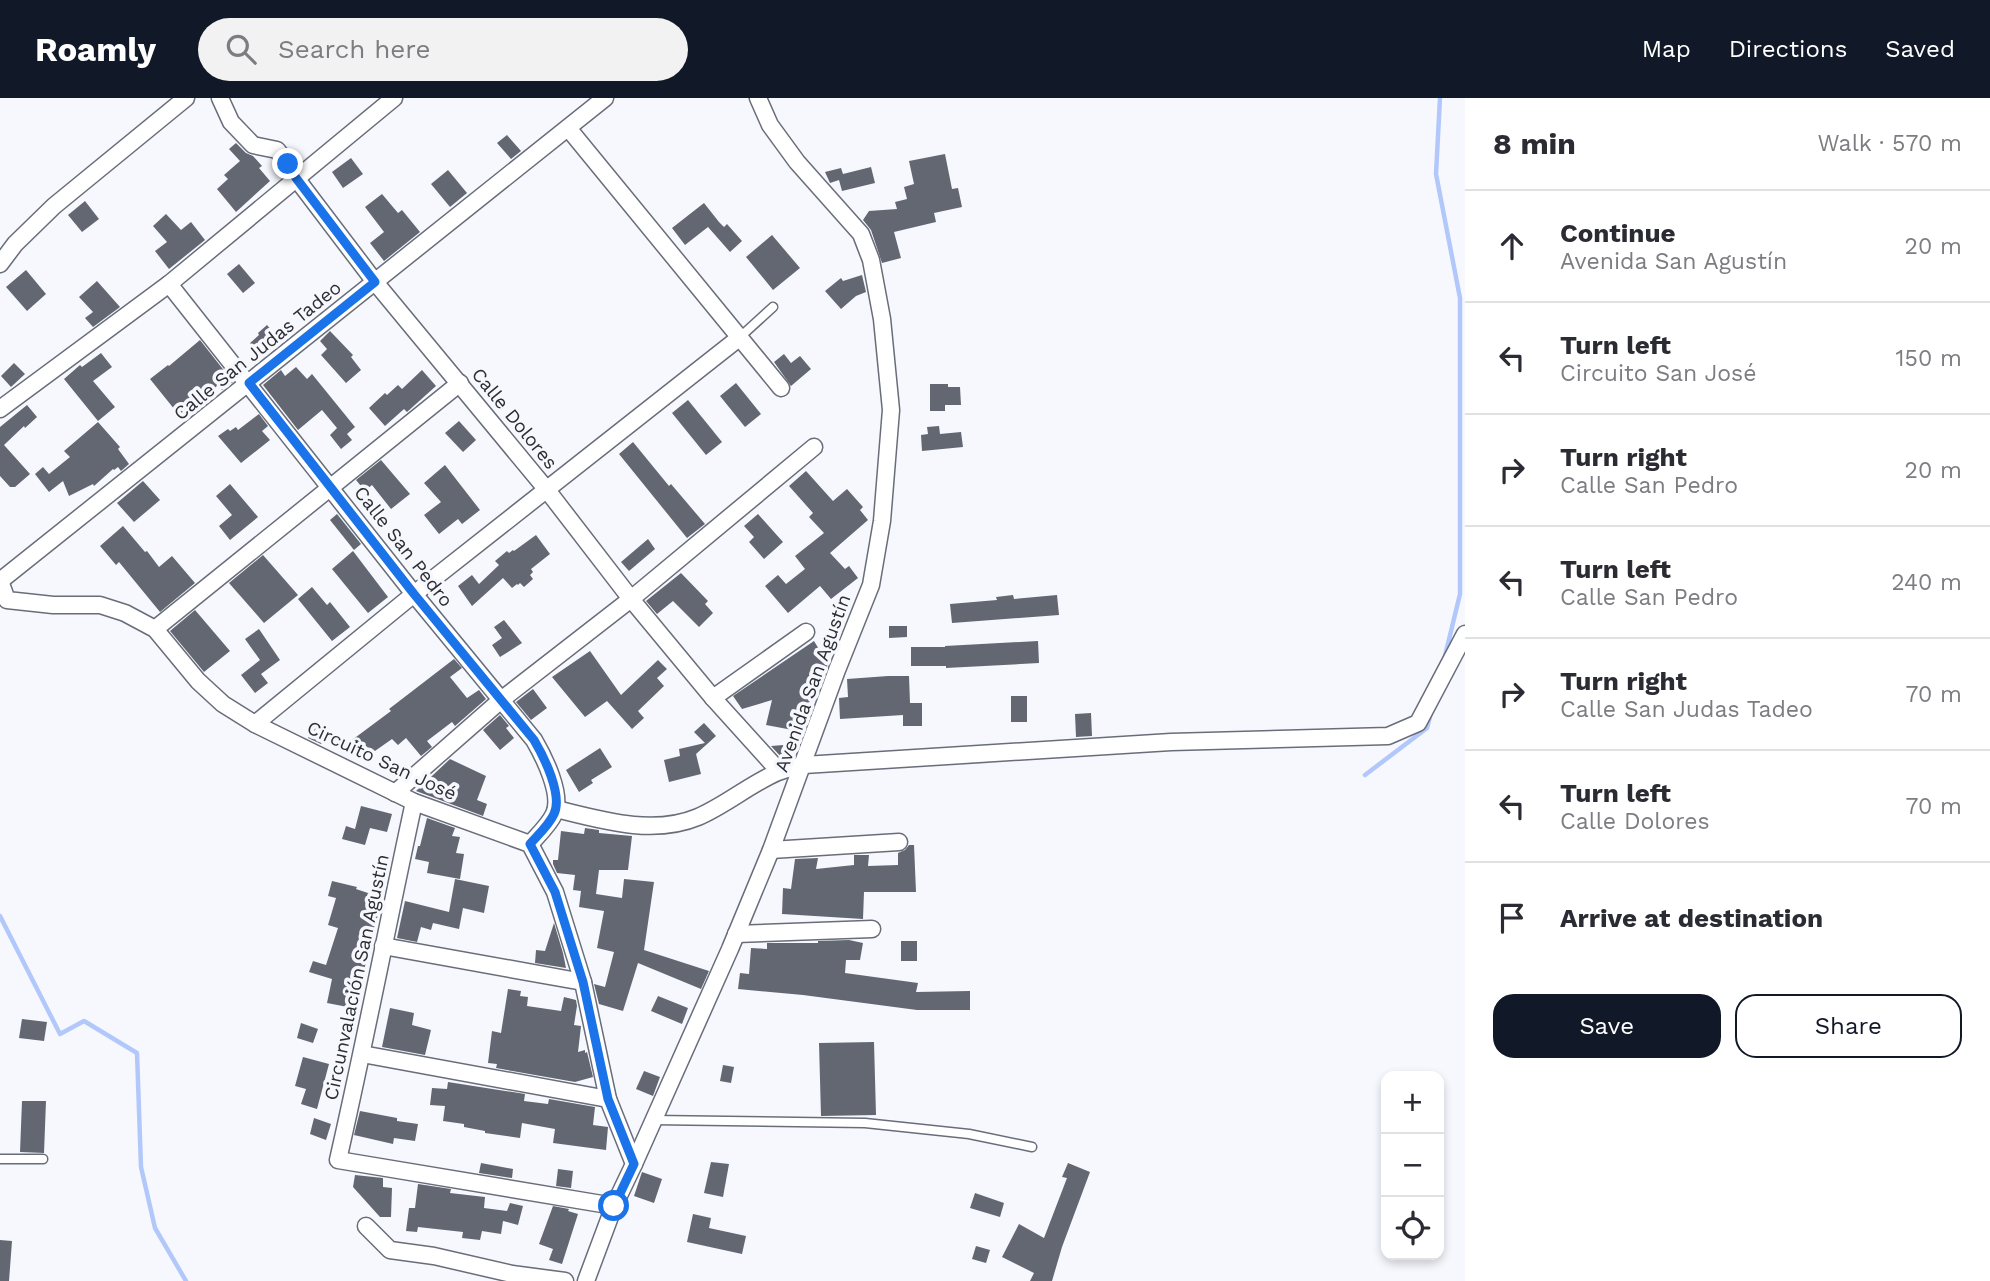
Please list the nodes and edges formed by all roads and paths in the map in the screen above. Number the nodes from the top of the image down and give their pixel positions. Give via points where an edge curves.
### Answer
1 (186, 98) edge
2 (220, 98) edge
3 (394, 98) edge
4 (605, 98) edge
5 (758, 98) edge
6 (568, 128) junction
7 (296, 178) junction
8 (0, 264) edge
9 (375, 282) junction
10 (169, 284) junction
11 (773, 307) dead end
12 (739, 338) junction
13 (249, 383) junction
14 (460, 383) junction
15 (781, 388) dead end
16 (0, 409) edge
17 (814, 447) dead end
18 (331, 487) junction
19 (547, 490) junction
20 (0, 581) edge
21 (414, 594) junction
22 (631, 599) junction
23 (155, 629) junction
24 (806, 632) dead end
25 (1465, 634) edge
26 (713, 698) junction
27 (501, 700) junction
28 (255, 724) junction
29 (804, 765) junction
30 (779, 771) junction
31 (395, 793) junction
32 (415, 802) junction
33 (556, 809) junction
34 (899, 842) dead end
35 (530, 844) junction
36 (771, 850) junction
37 (872, 929) dead end
38 (736, 934) junction
39 (383, 946) junction
40 (583, 982) junction
41 (362, 1054) junction
42 (608, 1099) junction
43 (653, 1120) junction
44 (1032, 1147) dead end
45 (0, 1158) edge
46 (43, 1159) dead end
47 (634, 1164) junction
48 (614, 1206) junction
49 (366, 1226) dead end
50 (565, 1281) edge
51 (586, 1281) edge

1 - 8 street via 54,206
2 - 7 street, Calle Dolores via 231,122 253,145 276,150
3 - 7 street
4 - 6 street, Calle San Judas Tadeo
5 - 29 street, Avenida San Agustín via 770,125 797,162 861,234 882,319 891,410 882,521 871,585
6 - 9 street, Calle San Judas Tadeo
6 - 12 street
7 - 9 street, Calle Dolores
7 - 10 street
9 - 13 street, Calle San Judas Tadeo
9 - 14 street, Calle Dolores
10 - 13 street, Calle San Pedro
10 - 16 street
11 - 12 lane
12 - 15 street
12 - 19 street
13 - 18 street, Calle San Pedro
13 - 20 street, Calle San Judas Tadeo
14 - 18 street
14 - 19 street, Calle Dolores
17 - 22 street
18 - 21 street, Calle San Pedro
18 - 23 street
19 - 21 street
19 - 22 street, Calle Dolores
20 - 23 street, Circuito San José via 7,600 100,605
21 - 27 street, Calle San Pedro
21 - 28 street
22 - 26 street, Calle Dolores
22 - 27 street
23 - 28 street, Circuito San José via 198,681
24 - 26 street
25 - 29 street via 1418,723 1388,736 1171,742
26 - 30 street, Calle Dolores
27 - 31 street
27 - 33 street, Calle San Pedro via 545,759
28 - 31 street, Circuito San José
29 - 30 street
29 - 36 street, Avenida San Agustín
30 - 33 street via 698,817 676,824 616,823
31 - 32 street, Circuito San José
32 - 35 street, Circuito San José
32 - 39 street, Circunvalación San Agustín
33 - 35 street
34 - 36 street
35 - 40 street via 555,892
36 - 38 street, Avenida San Agustín
37 - 38 street
38 - 43 street, Avenida San Agustín
39 - 40 street
39 - 41 street, Circunvalación San Agustín
40 - 42 street
41 - 42 street
41 - 48 street, Circunvalación San Agustín via 338,1160
42 - 47 street
43 - 44 lane via 865,1123 969,1134
43 - 47 street, Avenida San Agustín
45 - 46 lane
47 - 48 street, Avenida San Agustín
48 - 51 street, Avenida San Agustín
49 - 50 street via 390,1250

